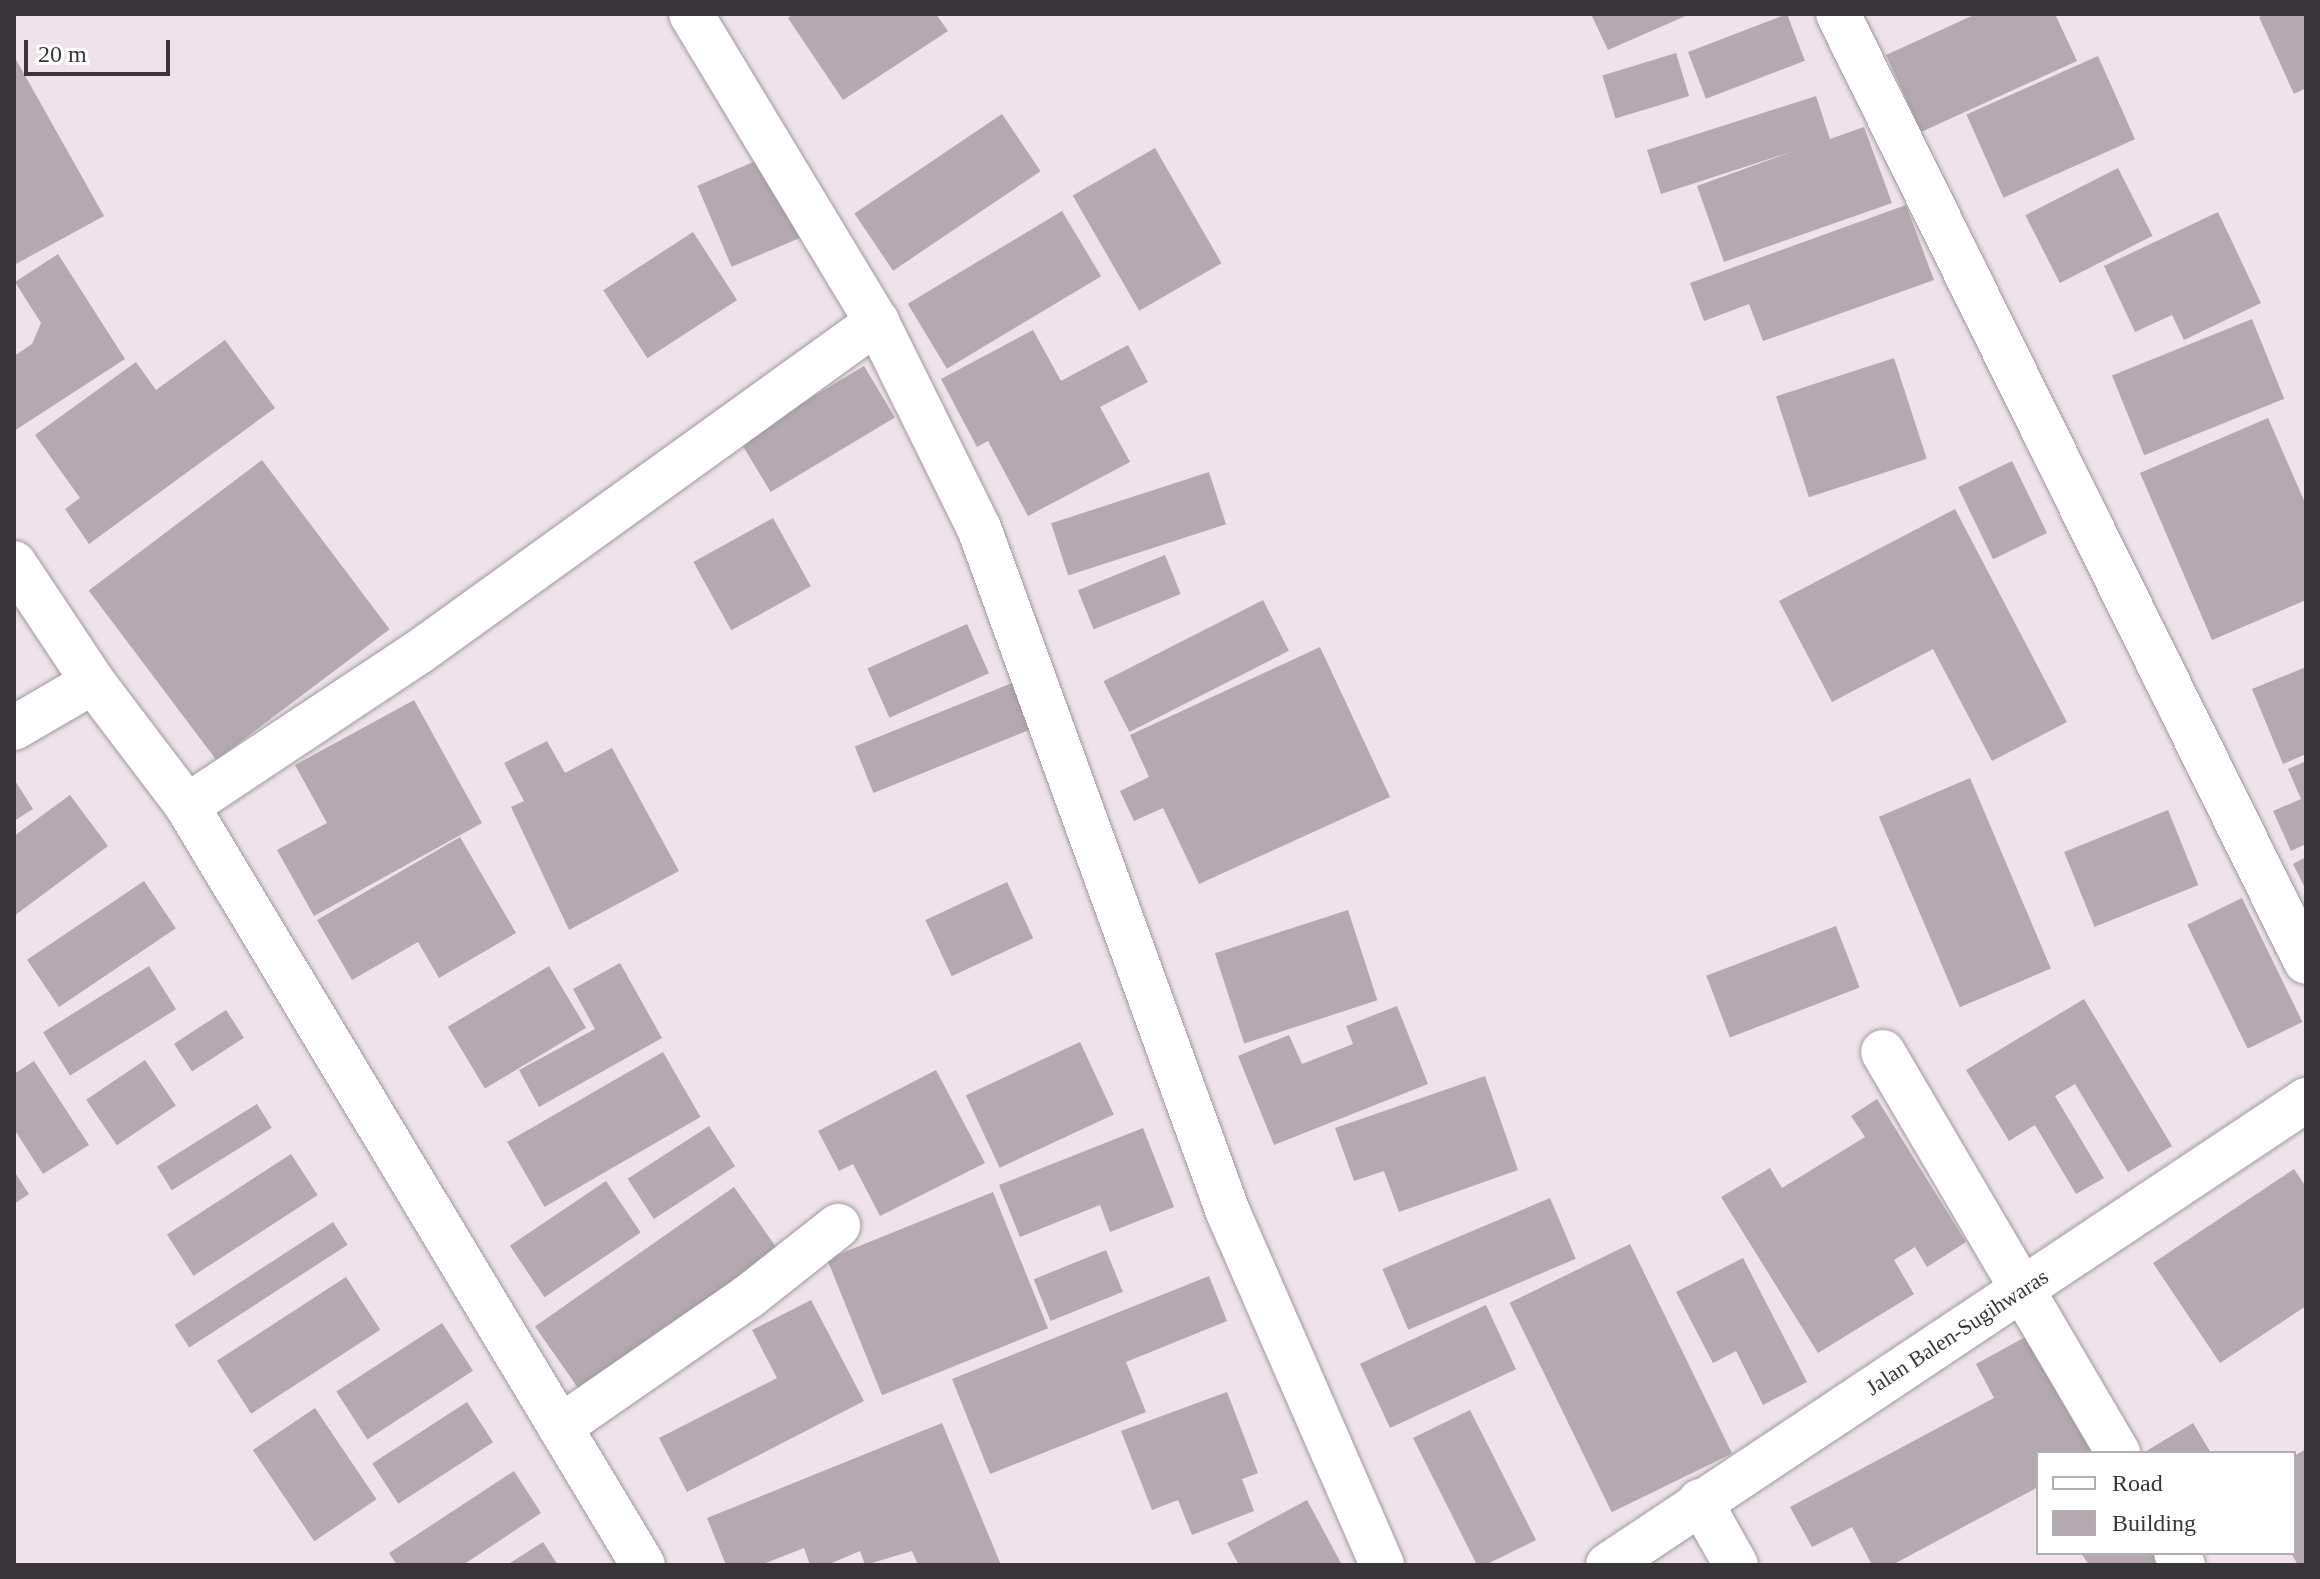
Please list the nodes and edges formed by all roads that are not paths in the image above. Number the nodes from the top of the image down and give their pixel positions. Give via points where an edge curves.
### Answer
1 (691, 14) edge
2 (1838, 14) edge
3 (877, 322) junction
4 (14, 563) edge
5 (93, 682) junction
6 (14, 728) edge
7 (187, 806) junction
8 (2306, 962) edge
9 (1883, 1052) dead end
10 (2305, 1102) edge
11 (838, 1226) dead end
12 (2022, 1289) junction
13 (560, 1427) junction
14 (2117, 1451) edge
15 (1700, 1501) junction
16 (643, 1565) edge
17 (1382, 1565) edge
18 (1608, 1565) edge
19 (1736, 1565) edge

1 - 3 street
2 - 8 street
3 - 7 street via 419,652
3 - 17 street via 979,528 1228,1212
4 - 5 street
5 - 6 street
5 - 7 street
7 - 13 street
9 - 12 street
10 - 12 street, Jalan Balen-Sugihwaras
11 - 13 street via 748,1297
12 - 14 street
12 - 15 street, Jalan Balen-Sugihwaras
13 - 16 street
15 - 18 street, Jalan Balen-Sugihwaras
15 - 19 street

